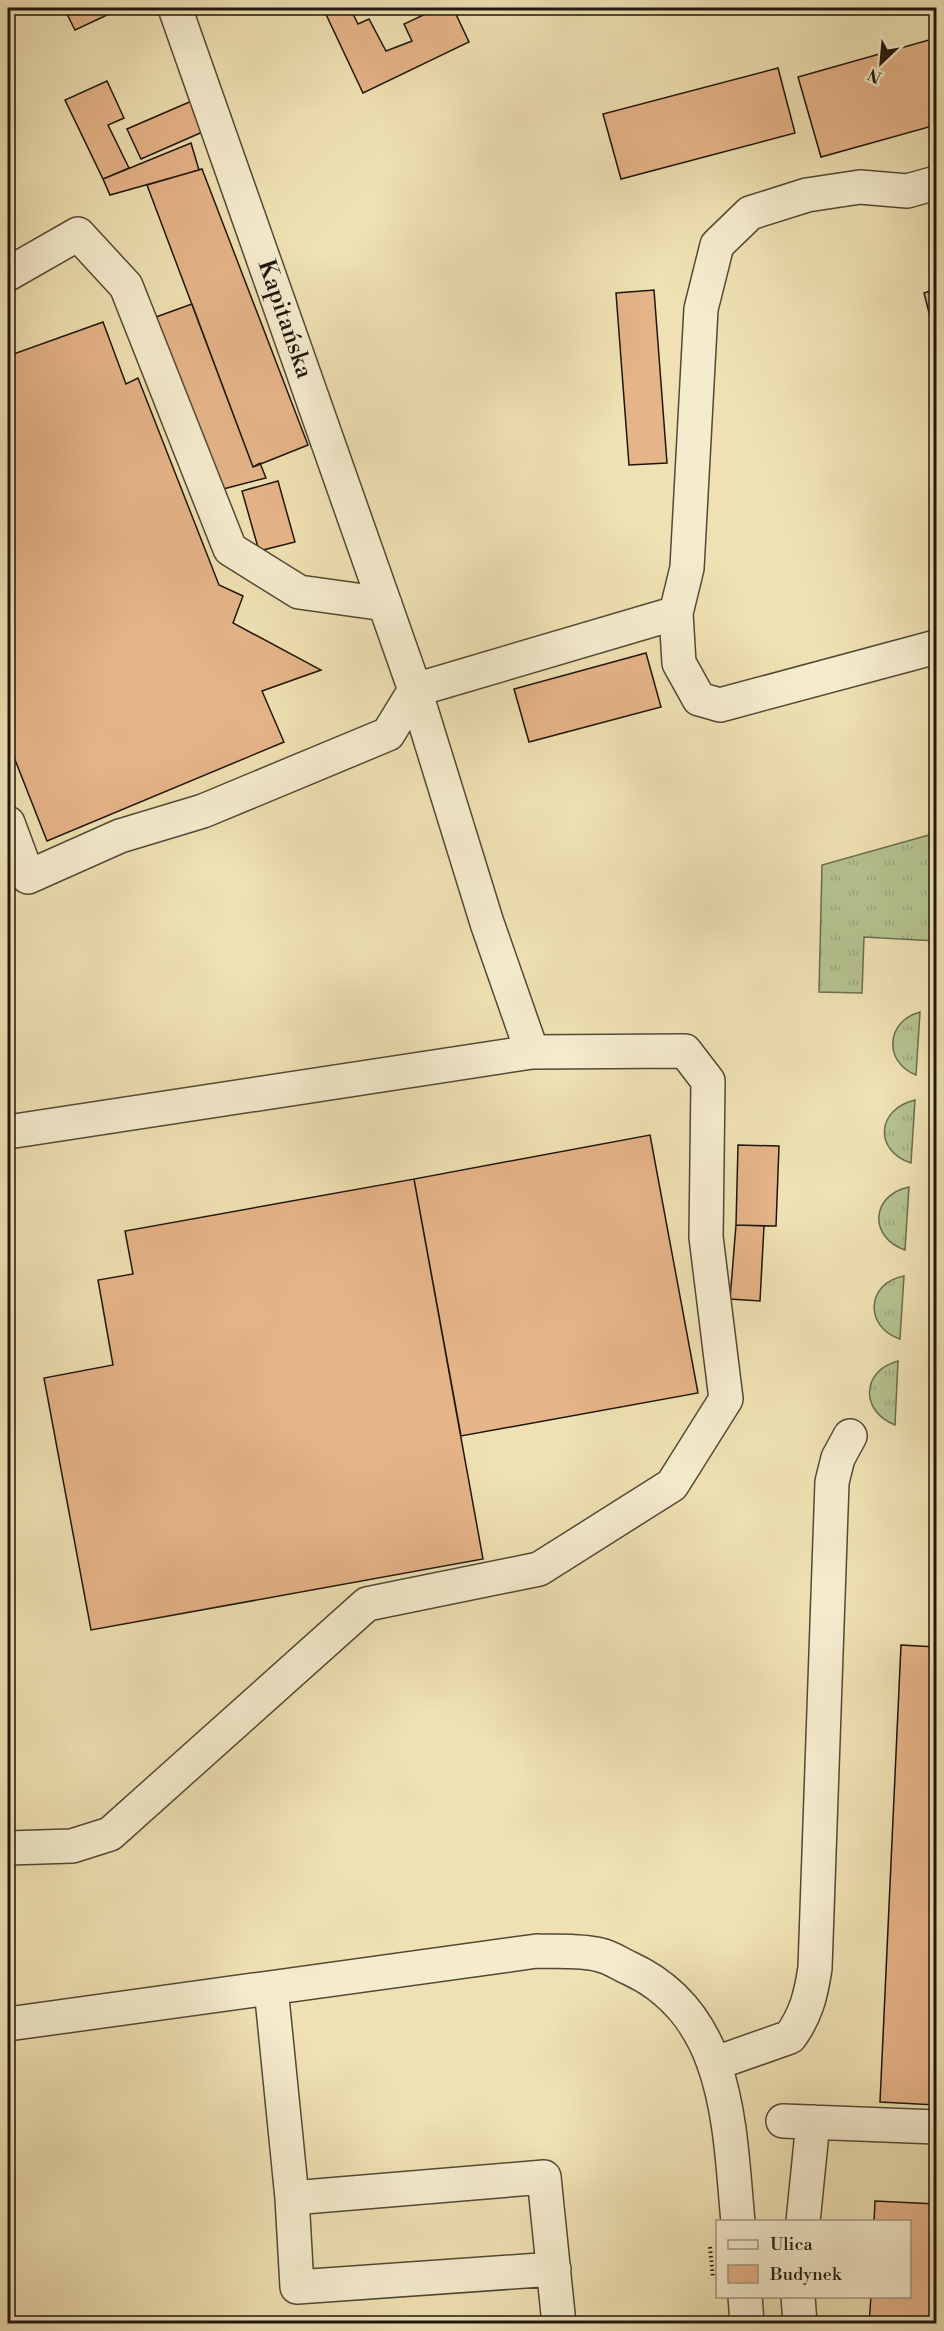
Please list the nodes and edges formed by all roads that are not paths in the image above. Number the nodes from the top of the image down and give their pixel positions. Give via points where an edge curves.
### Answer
1 (175, 8) edge
2 (936, 183) edge
3 (8, 274) edge
4 (676, 613) junction
5 (389, 617) junction
6 (936, 647) edge
7 (415, 690) junction
8 (8, 823) edge
9 (532, 1052) junction
10 (8, 1132) edge
11 (850, 1436) dead end
12 (8, 1848) edge
13 (271, 1988) junction
14 (8, 2024) edge
15 (716, 2063) junction
16 (936, 2127) edge
17 (292, 2198) junction
18 (738, 2220) edge
19 (803, 2220) edge
20 (554, 2269) junction
21 (732, 2298) edge
22 (798, 2298) edge
23 (559, 2324) edge
24 (747, 2324) edge
25 (800, 2324) edge

1 - 5 street, Kapitańska
2 - 4 street via 906,191 860,187 807,195 750,213 717,245 701,309 687,568
3 - 5 street via 78,234 126,286 230,549 299,592
4 - 6 street via 679,663 699,699 720,705
4 - 7 street
5 - 7 street, Kapitańska
7 - 8 street via 388,734 203,811 120,836 28,877
7 - 9 street, Kapitańska via 486,922
9 - 10 street
9 - 12 street via 685,1051 708,1081 706,1237 726,1399 672,1485 539,1569 367,1604 110,1834 72,1846
11 - 15 street via 838,1458 832,1482 814,1968 808,2006 790,2037
13 - 14 street
13 - 15 street via 537,1951 600,1955 652,1979 686,2012
13 - 17 street
15 - 18 street via 730,2130
16 - 19 street via 798,2121
17 - 20 street via 544,2177
17 - 20 street via 297,2288
20 - 23 street
21 - 24 street
22 - 25 street

